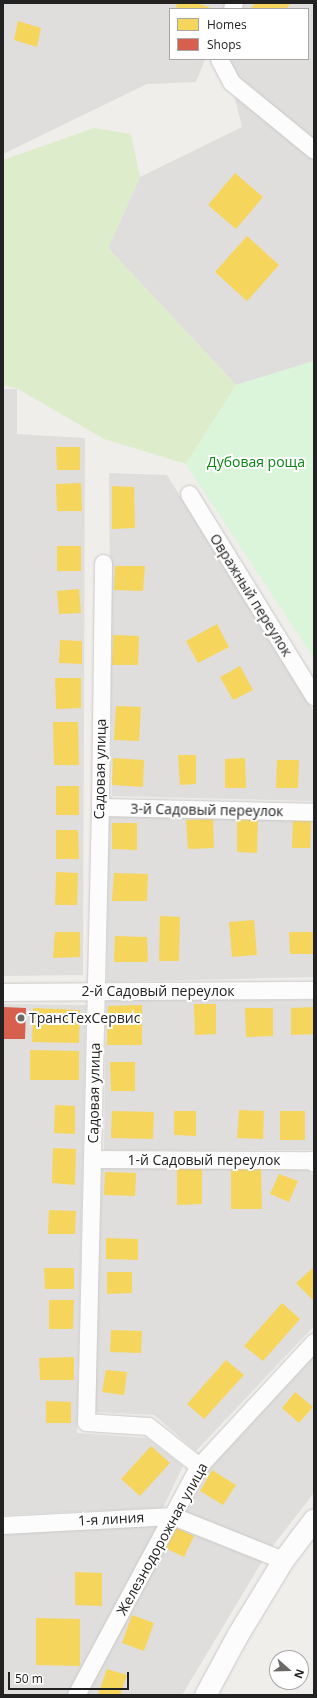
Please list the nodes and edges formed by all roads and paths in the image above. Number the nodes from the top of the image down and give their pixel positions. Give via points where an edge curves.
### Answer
1 (220, 60) edge
2 (314, 150) edge
3 (189, 494) dead end
4 (103, 563) dead end
5 (314, 696) edge
6 (100, 807) junction
7 (314, 812) edge
8 (314, 990) edge
9 (95, 991) junction
10 (3, 992) edge
11 (93, 1159) junction
12 (314, 1163) edge
13 (314, 1342) edge
14 (199, 1466) junction
15 (173, 1516) junction
16 (314, 1519) edge
17 (3, 1525) edge
18 (283, 1560) junction
19 (76, 1695) edge
20 (206, 1695) edge

1 - 2 street via 231,82
3 - 5 street, Овражный переулок
4 - 6 street, Садовая улица
6 - 7 street, 3-й Садовый переулок
6 - 9 street, Садовая улица
8 - 9 street, 2-й Садовый переулок
9 - 10 street, 2-й Садовый переулок
9 - 11 street, Садовая улица
11 - 12 street, 1-й Садовый переулок via 311,1160
11 - 14 street, Садовая улица via 86,1422 148,1426
13 - 14 street, Железнодорожная улица
14 - 15 street, Железнодорожная улица
15 - 17 street, 1-я линия
15 - 18 street, 1-я линия
15 - 19 street, Железнодорожная улица
16 - 18 street
18 - 20 street via 238,1634

